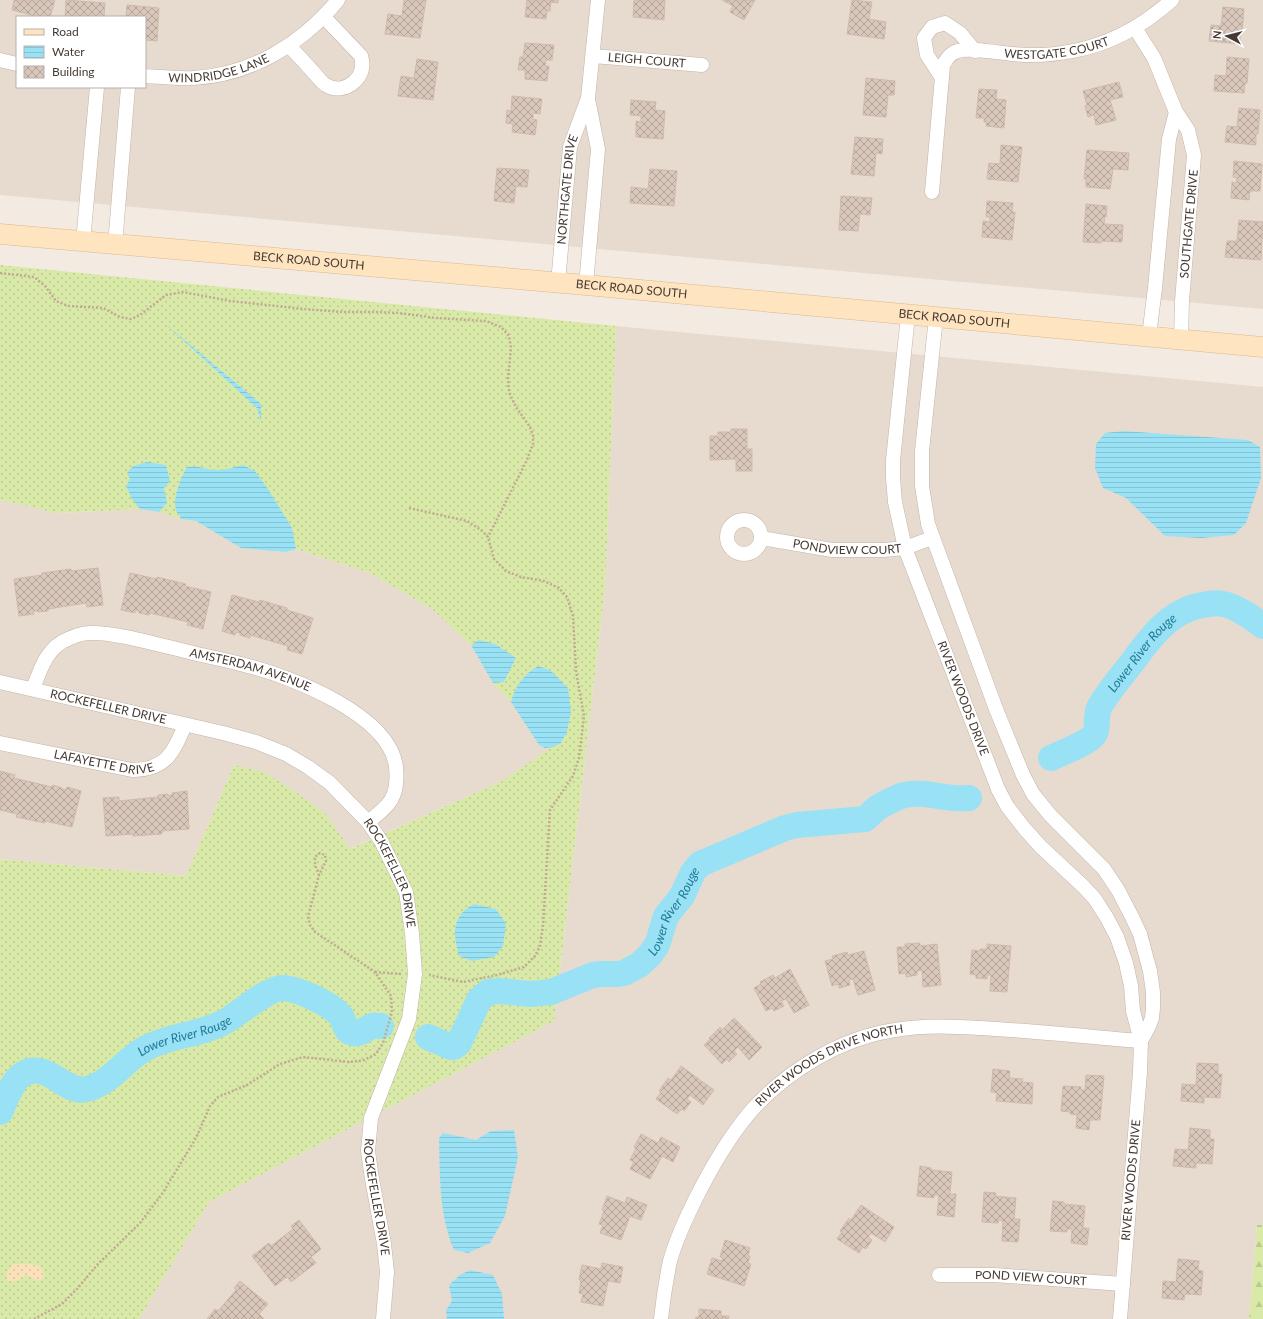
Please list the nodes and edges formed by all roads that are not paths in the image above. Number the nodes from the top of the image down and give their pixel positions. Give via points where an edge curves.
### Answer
1 (338, 0) edge
2 (598, 0) edge
3 (1172, 0) edge
4 (324, 17) junction
5 (1135, 28) junction
6 (290, 46) junction
7 (975, 51) junction
8 (593, 56) junction
9 (0, 60) edge
10 (16, 64) edge
11 (702, 64) dead end
12 (146, 76) edge
13 (942, 78) junction
14 (97, 88) edge
15 (128, 88) edge
16 (588, 98) junction
17 (1176, 112) junction
18 (932, 192) dead end
19 (0, 234) edge
20 (83, 242) junction
21 (115, 245) junction
22 (558, 283) junction
23 (586, 285) junction
24 (908, 315) junction
25 (936, 317) junction
26 (1149, 336) junction
27 (1180, 339) junction
28 (1263, 347) edge
29 (761, 538) dead end
30 (932, 538) junction
31 (905, 548) junction
32 (0, 682) edge
33 (33, 689) junction
34 (185, 725) junction
35 (0, 743) edge
36 (368, 822) junction
37 (1141, 1041) junction
38 (939, 1275) dead end
39 (1123, 1284) junction
40 (382, 1319) edge
41 (661, 1319) edge
42 (1120, 1319) edge

1 - 4 street, WINDRIDGE LANE
2 - 8 street, NORTHGATE DRIVE
3 - 5 street via 1156,15
4 - 6 street, WINDRIDGE LANE
4 - 6 street via 361,56 362,71 354,82 346,88 337,89 326,85
5 - 7 street, WESTGATE COURT via 1105,42 1073,51 1034,55
5 - 17 street, SOUTHGATE DRIVE via 1154,58
6 - 12 street, WINDRIDGE LANE via 251,66 212,76 178,79
7 - 13 street, WESTGATE COURT via 963,50 952,54 943,65
7 - 13 street via 960,33 945,23 932,27 924,38 926,55
8 - 11 street, LEIGH COURT
8 - 16 street, NORTHGATE DRIVE
9 - 10 street
13 - 18 street, WESTGATE COURT
14 - 20 street
15 - 21 street
16 - 22 street, NORTHGATE DRIVE via 570,147
16 - 23 street, NORTHGATE DRIVE via 598,149
17 - 26 street via 1169,139 1156,288
17 - 27 street, SOUTHGATE DRIVE via 1188,130 1194,154
19 - 20 main road, BECK ROAD SOUTH
20 - 21 main road, BECK ROAD SOUTH
21 - 22 main road, BECK ROAD SOUTH
22 - 23 main road, BECK ROAD SOUTH
23 - 24 main road, BECK ROAD SOUTH
24 - 25 main road, BECK ROAD SOUTH
24 - 31 street, RIVER WOODS DRIVE via 893,460 895,502
25 - 26 main road, BECK ROAD SOUTH
25 - 30 street, RIVER WOODS DRIVE via 921,467 924,504
26 - 27 main road, BECK ROAD SOUTH
27 - 28 main road, BECK ROAD SOUTH
29 - 31 street, PONDVIEW COURT via 832,550
30 - 31 street, PONDVIEW COURT
30 - 37 street, RIVER WOODS DRIVE via 1004,730 1033,794 1050,815 1104,869 1135,922 1146,952 1153,992 1152,1018
31 - 37 street, RIVER WOODS DRIVE via 998,789 1007,806 1041,847 1088,891 1117,937 1126,963 1133,1011
32 - 33 street, ROCKEFELLER DRIVE
33 - 34 street, ROCKEFELLER DRIVE
33 - 36 street, AMSTERDAM AVENUE via 49,652 66,639 100,633 248,666 292,680 322,693 364,719 383,736 395,761 396,787 389,804
34 - 35 street, LAFAYETTE DRIVE via 168,758 156,767 140,770
34 - 36 street, ROCKEFELLER DRIVE via 256,742 286,754 330,783
36 - 40 street, ROCKEFELLER DRIVE via 381,841 406,892 415,974 409,1019 371,1118 368,1151 387,1272
37 - 39 street, RIVER WOODS DRIVE
37 - 41 street, RIVER WOODS DRIVE NORTH via 998,1029 926,1026 875,1034 819,1057 785,1079 756,1106 736,1130 716,1161 690,1210 671,1261
38 - 39 street, POND VIEW COURT via 994,1275
39 - 42 street, RIVER WOODS DRIVE

